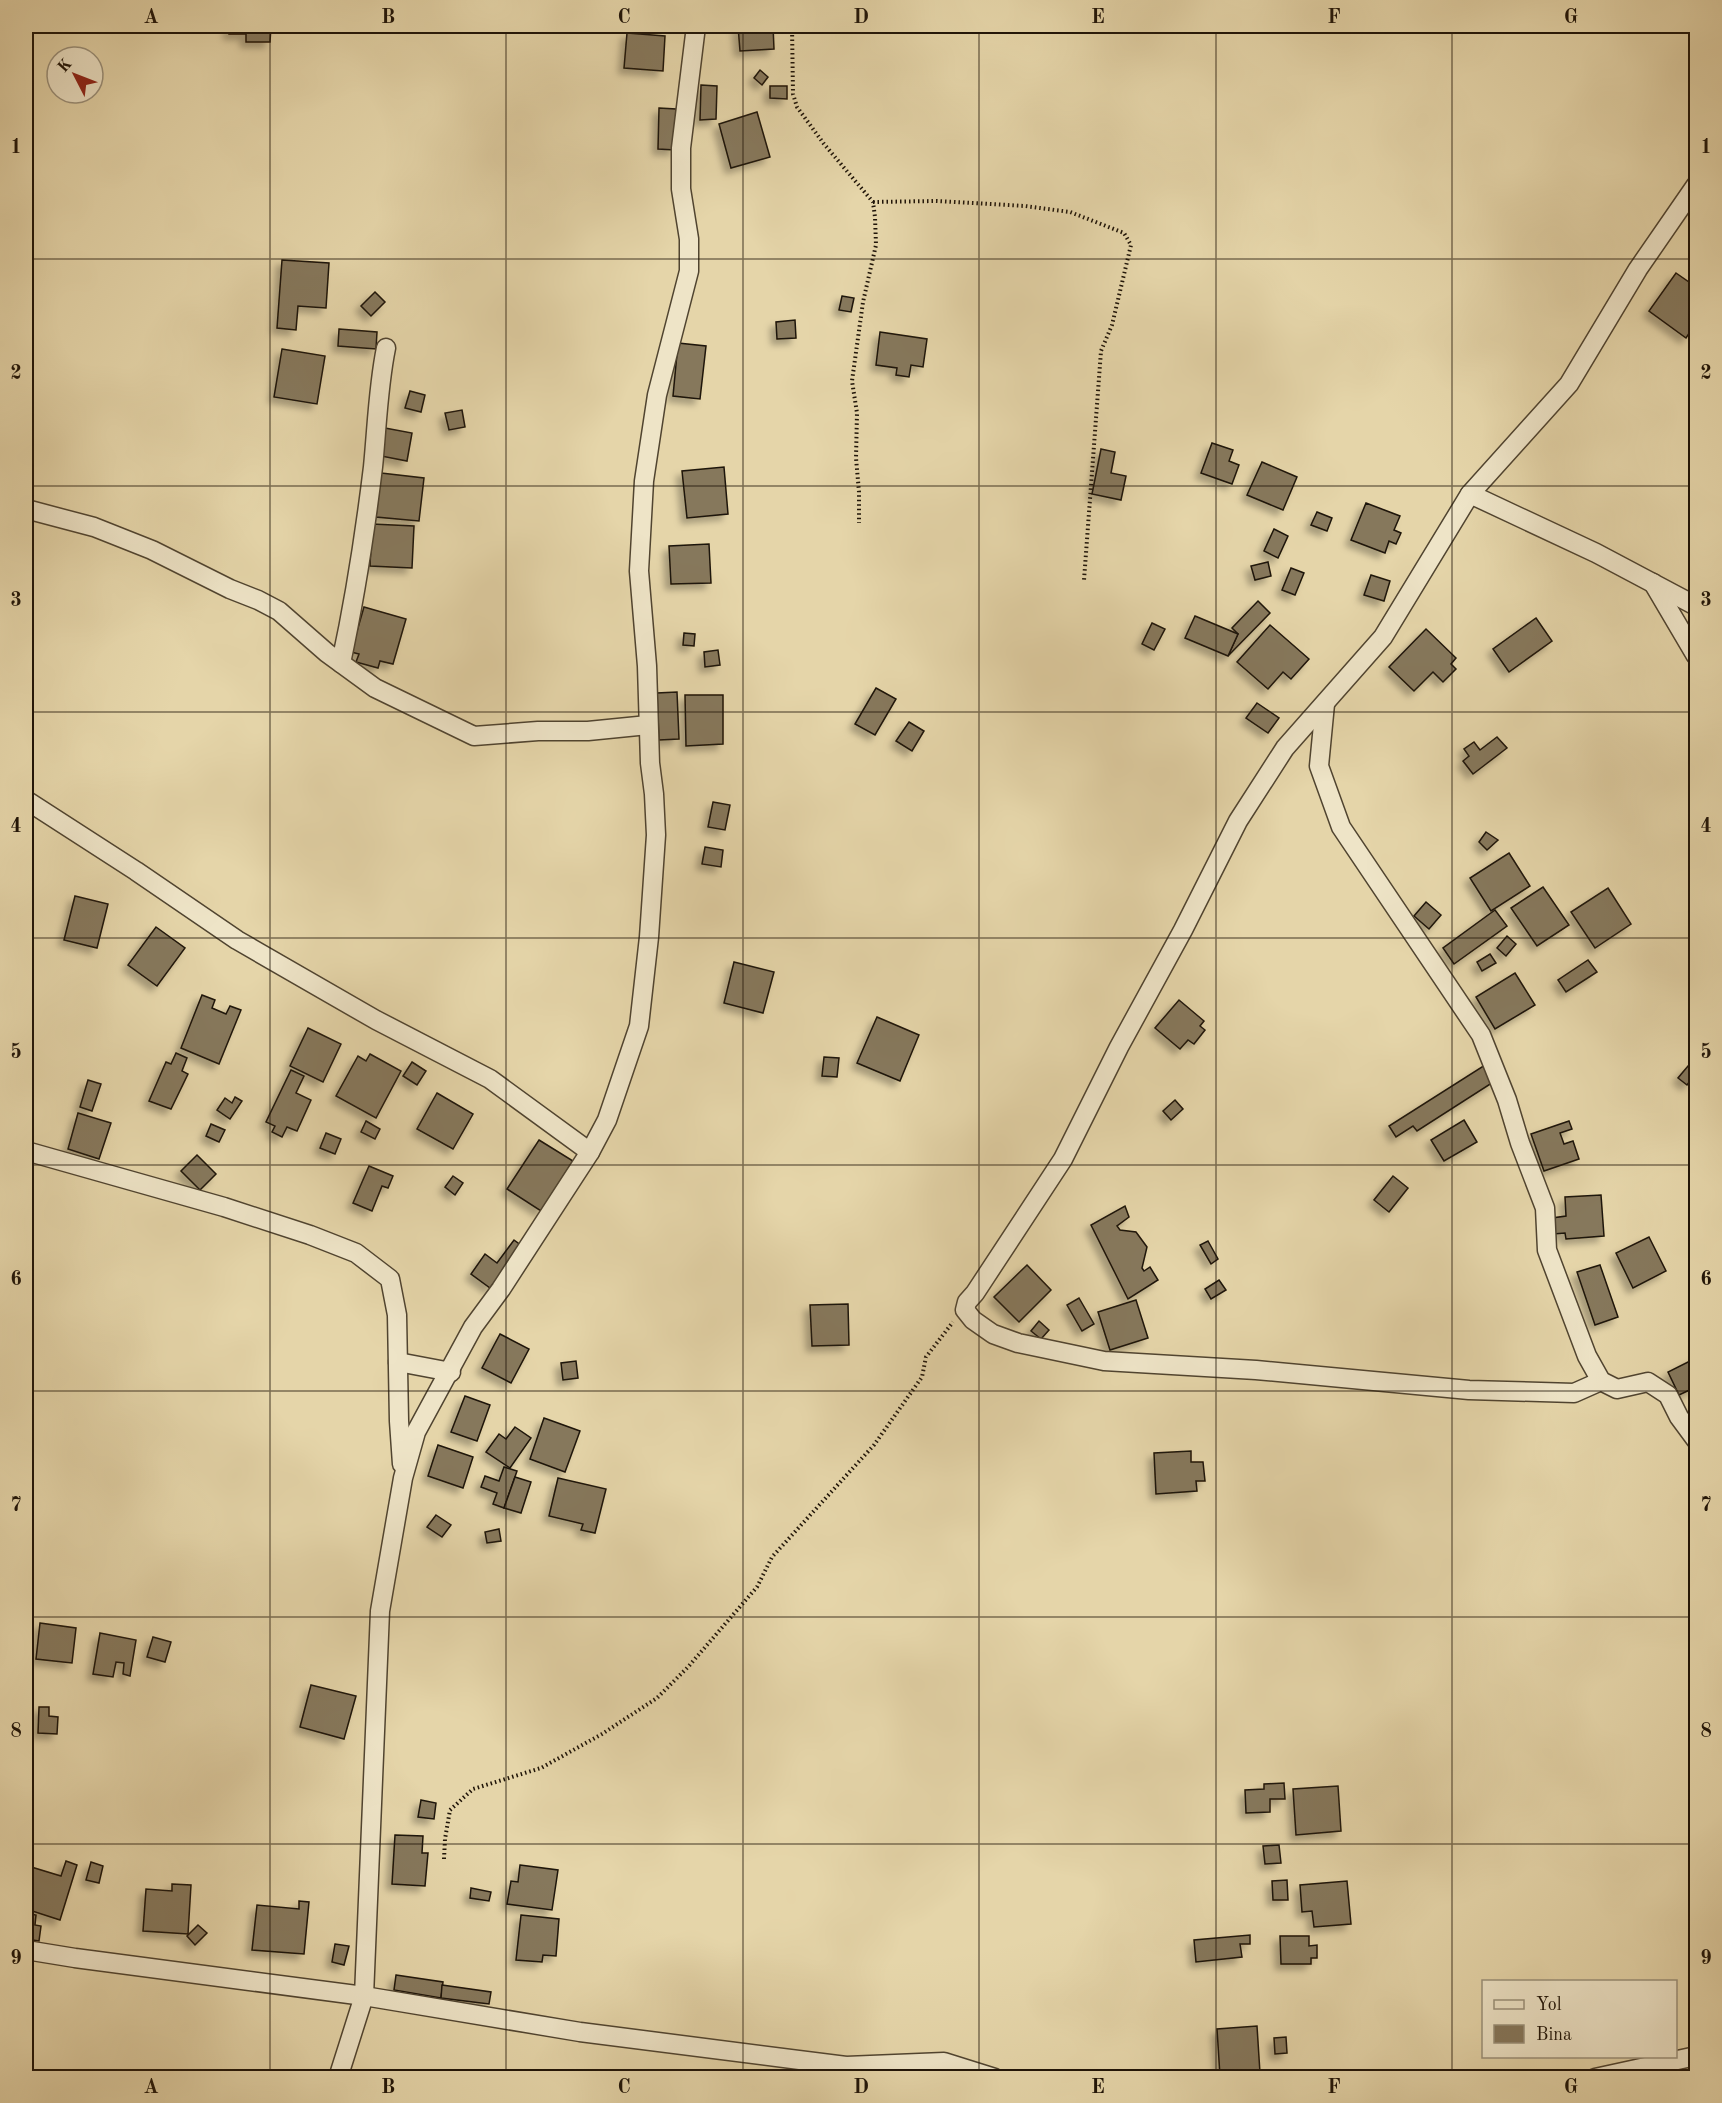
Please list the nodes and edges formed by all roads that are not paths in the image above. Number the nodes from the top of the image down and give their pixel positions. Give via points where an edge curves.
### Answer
1 (696, 26) edge
2 (1696, 185) edge
3 (386, 348) dead end
4 (1470, 494) junction
5 (26, 509) edge
6 (1653, 583) junction
7 (1696, 606) edge
8 (1696, 656) edge
9 (341, 663) junction
10 (1325, 704) junction
11 (648, 725) junction
12 (26, 800) edge
13 (26, 1151) edge
14 (590, 1152) junction
15 (398, 1362) junction
16 (451, 1372) junction
17 (1600, 1381) junction
18 (1696, 1440) edge
19 (403, 1478) junction
20 (26, 1950) edge
21 (364, 1996) junction
22 (1696, 2056) edge
23 (338, 2078) edge
24 (995, 2078) edge
25 (1595, 2078) edge

1 - 11 street via 681,148 689,271 657,395 644,481 639,571
2 - 4 street via 1638,269 1569,384
3 - 9 street via 356,592
4 - 6 street
4 - 10 street via 1383,637
5 - 9 street via 133,542 258,600 279,611
6 - 7 street
6 - 8 street
9 - 11 street via 375,688 474,736
10 - 17 street via 1319,766 1341,827 1480,1035 1545,1208 1547,1250
10 - 17 street via 1285,748 1238,820 1063,1159 965,1310 993,1334 1018,1343 1104,1360 1469,1390 1574,1393
11 - 14 street via 656,835 639,1026 607,1120
12 - 14 street via 237,940 376,1020 490,1079
13 - 15 street via 224,1207 356,1253 390,1279 397,1315
14 - 16 street via 473,1327
15 - 16 street
15 - 19 street
16 - 19 street via 416,1432
17 - 18 street via 1617,1389 1648,1382 1668,1395
19 - 21 street via 380,1611
20 - 21 street
21 - 23 street
21 - 24 street via 580,2032 846,2066 944,2062
22 - 25 street

